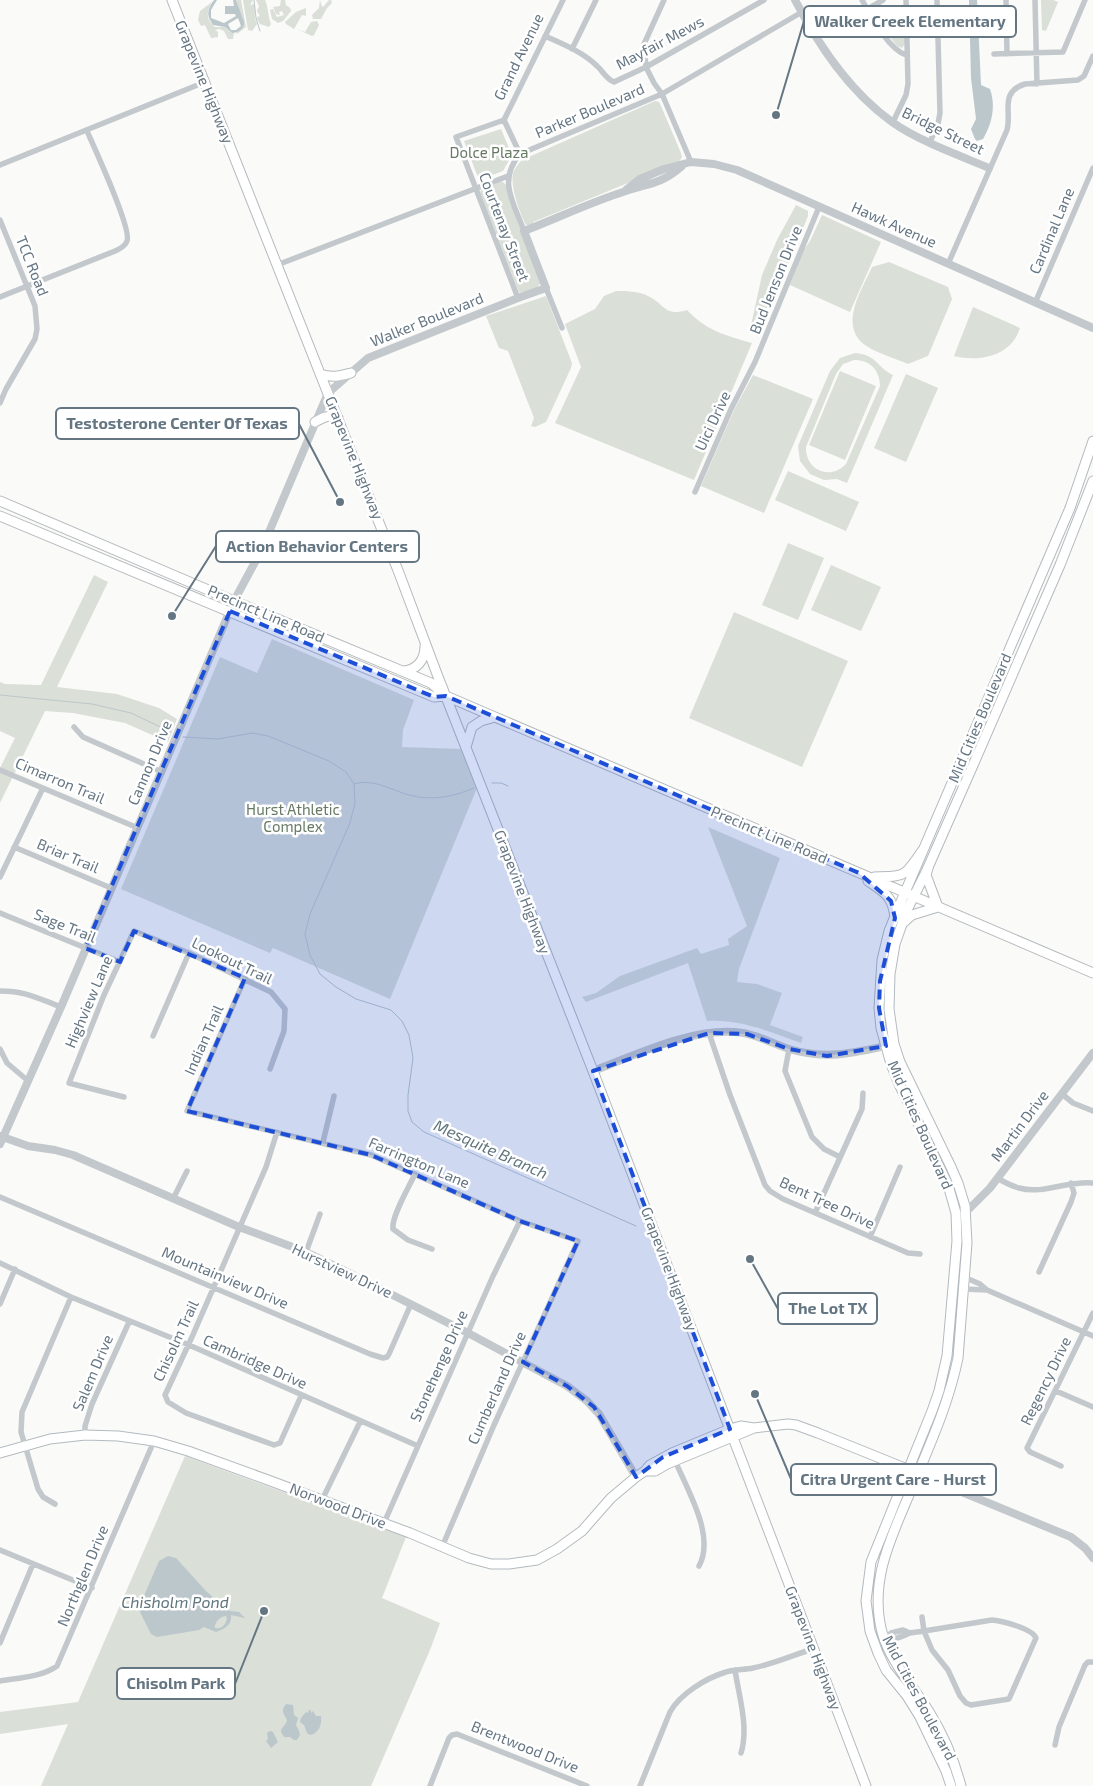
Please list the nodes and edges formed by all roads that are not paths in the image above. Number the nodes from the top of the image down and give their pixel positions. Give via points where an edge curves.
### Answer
1 (172, 0) edge
2 (596, 0) edge
3 (664, 0) edge
4 (764, 0) edge
5 (795, 0) edge
6 (862, 0) edge
7 (883, 0) edge
8 (906, 0) edge
9 (937, 0) edge
10 (1006, 0) edge
11 (1035, 0) edge
12 (1085, 0) edge
13 (561, 1) edge
14 (867, 9) junction
15 (802, 12) junction
16 (835, 28) dead end
17 (546, 36) junction
18 (572, 49) junction
19 (994, 54) dead end
20 (1007, 54) junction
21 (1036, 54) junction
22 (906, 55) junction
23 (1093, 56) edge
24 (646, 68) junction
25 (204, 82) junction
26 (1037, 84) junction
27 (662, 94) junction
28 (504, 120) junction
29 (893, 122) junction
30 (87, 131) junction
31 (930, 142) junction
32 (520, 154) junction
33 (691, 162) junction
34 (0, 166) edge
35 (989, 168) junction
36 (1093, 168) edge
37 (508, 176) junction
38 (476, 188) junction
39 (819, 207) junction
40 (0, 220) edge
41 (524, 231) junction
42 (948, 264) junction
43 (277, 265) junction
44 (27, 286) junction
45 (546, 288) junction
46 (0, 297) edge
47 (518, 298) junction
48 (1035, 303) junction
49 (562, 328) dead end
50 (1093, 328) edge
51 (755, 362) joint
52 (351, 373) junction
53 (320, 374) junction
54 (328, 393) junction
55 (0, 403) edge
56 (338, 418) junction
57 (315, 422) junction
58 (1093, 441) edge
59 (1093, 481) edge
60 (695, 492) dead end
61 (1074, 496) junction
62 (1086, 500) junction
63 (0, 501) edge
64 (0, 516) edge
65 (114, 549) junction
66 (108, 561) junction
67 (234, 602) junction
68 (230, 611) junction
69 (1038, 615) junction
70 (1022, 619) junction
71 (424, 638) junction
72 (328, 640) junction
73 (302, 642) junction
74 (324, 651) junction
75 (361, 653) junction
76 (403, 671) junction
77 (446, 696) junction
78 (496, 717) junction
79 (74, 727) dead end
80 (466, 747) junction
81 (963, 757) junction
82 (974, 763) junction
83 (0, 770) edge
84 (162, 772) junction
85 (43, 788) junction
86 (138, 828) junction
87 (14, 847) junction
88 (922, 852) junction
89 (928, 868) junction
90 (859, 873) junction
91 (0, 877) edge
92 (869, 877) junction
93 (111, 888) junction
94 (905, 892) junction
95 (914, 897) junction
96 (938, 907) junction
97 (0, 913) edge
98 (898, 921) junction
99 (134, 931) joint
100 (86, 948) junction
101 (884, 950) junction
102 (189, 953) junction
103 (120, 962) junction
104 (1093, 973) edge
105 (890, 974) junction
106 (245, 978) junction
107 (0, 991) edge
108 (61, 1007) junction
109 (709, 1033) junction
110 (153, 1036) dead end
111 (890, 1045) junction
112 (789, 1048) junction
113 (0, 1049) edge
114 (1093, 1053) edge
115 (270, 1068) dead end
116 (593, 1072) junction
117 (27, 1080) junction
118 (863, 1093) dead end
119 (1062, 1094) junction
120 (334, 1096) dead end
121 (124, 1097) dead end
122 (187, 1111) joint
123 (1093, 1111) edge
124 (277, 1132) junction
125 (1, 1139) edge
126 (323, 1142) junction
127 (840, 1157) junction
128 (900, 1167) dead end
129 (186, 1171) dead end
130 (414, 1174) junction
131 (997, 1178) junction
132 (946, 1180) junction
133 (1071, 1183) junction
134 (1093, 1183) edge
135 (0, 1197) edge
136 (174, 1199) junction
137 (815, 1212) junction
138 (966, 1212) junction
139 (320, 1214) dead end
140 (520, 1221) junction
141 (239, 1227) junction
142 (870, 1237) junction
143 (578, 1241) joint
144 (432, 1249) dead end
145 (306, 1252) junction
146 (920, 1254) dead end
147 (0, 1263) edge
148 (15, 1269) junction
149 (1039, 1272) dead end
150 (964, 1277) junction
151 (214, 1287) junction
152 (963, 1289) junction
153 (987, 1290) junction
154 (71, 1297) junction
155 (0, 1304) edge
156 (411, 1304) junction
157 (1093, 1313) edge
158 (129, 1322) junction
159 (1083, 1332) junction
160 (468, 1333) junction
161 (1093, 1336) edge
162 (189, 1345) junction
163 (522, 1362) junction
164 (944, 1373) junction
165 (954, 1376) junction
166 (1056, 1391) junction
167 (301, 1396) junction
168 (1093, 1408) edge
169 (360, 1422) junction
170 (731, 1433) junction
171 (85, 1435) junction
172 (154, 1441) junction
173 (26, 1445) junction
174 (418, 1446) junction
175 (0, 1453) edge
176 (673, 1457) junction
177 (1061, 1466) dead end
178 (908, 1470) junction
179 (918, 1474) junction
180 (636, 1477) junction
181 (322, 1500) junction
182 (55, 1504) dead end
183 (384, 1523) junction
184 (880, 1538) junction
185 (890, 1541) junction
186 (442, 1547) junction
187 (0, 1550) edge
188 (1093, 1558) edge
189 (33, 1564) junction
190 (699, 1566) dead end
191 (92, 1588) junction
192 (922, 1617) dead end
193 (924, 1631) junction
194 (885, 1638) junction
195 (874, 1642) junction
196 (0, 1643) edge
197 (813, 1649) junction
198 (1090, 1662) edge
199 (735, 1670) junction
200 (0, 1681) edge
201 (1055, 1745) dead end
202 (740, 1753) dead end
203 (430, 1786) edge
204 (587, 1786) edge
205 (640, 1786) edge
206 (866, 1786) edge
207 (951, 1786) edge
208 (962, 1786) edge

1 - 25 main road, Grapevine Highway
2 - 18 street
3 - 24 street via 644,44
4 - 24 street, Mayfair Mews
5 - 15 street, Bridge Street
6 - 14 street
7 - 14 street
8 - 22 street
9 - 31 street via 940,112
10 - 20 street
11 - 21 street
12 - 21 street via 1063,52
13 - 17 street, Grand Avenue
14 - 16 street
14 - 22 street via 896,49
15 - 27 street, Parker Boulevard
15 - 29 street, Bridge Street via 842,76
17 - 18 street, Mayfair Mews
17 - 28 street, Grand Avenue
18 - 24 street, Mayfair Mews via 592,60 614,82
19 - 20 street
20 - 21 street
21 - 26 street
22 - 29 street via 908,84
23 - 26 street via 1084,76 1078,80
24 - 27 street
25 - 30 street
25 - 43 main road, Grapevine Highway
26 - 35 street via 1021,85 1012,93 1008,102 1008,126
27 - 32 street, Parker Boulevard
27 - 33 street
28 - 32 street, Grand Avenue
28 - 38 street, Courtenay Street via 456,137
29 - 31 street, Bridge Street
30 - 34 street
30 - 44 street via 120,211 127,241 115,251
31 - 35 street, Bridge Street
32 - 37 street
33 - 39 street, Hawk Avenue via 737,170
33 - 41 street, Hawk Avenue via 664,169 626,190
35 - 42 street
36 - 48 street, Cardinal Lane
37 - 38 street
37 - 41 street
38 - 43 street
38 - 47 street, Courtenay Street
39 - 42 street, Hawk Avenue
39 - 51 street, Bud Jenson Drive
40 - 44 street, TCC Road
41 - 45 street
42 - 48 street, Hawk Avenue
43 - 53 main road, Grapevine Highway
44 - 46 street
44 - 55 street, TCC Road via 35,306 35,339
45 - 47 street, Walker Boulevard
45 - 49 street
47 - 52 street, Walker Boulevard via 368,358
48 - 50 street, Hawk Avenue
51 - 60 street, Uici Drive
52 - 53 main road via 338,377
52 - 54 street, Walker Boulevard
53 - 54 main road, Grapevine Highway
54 - 56 main road, Grapevine Highway
54 - 57 street, Cannon Drive
56 - 57 main road via 324,416
56 - 71 main road, Grapevine Highway
57 - 67 street, Cannon Drive via 261,551
58 - 61 main road, Mid Cities Boulevard
59 - 62 main road, Mid Cities Boulevard
61 - 62 main road
61 - 70 main road, Mid Cities Boulevard
62 - 69 main road, Mid Cities Boulevard
63 - 65 main road, Precinct Line Road
64 - 66 main road, Precinct Line Road
65 - 66 main road
65 - 67 main road, Precinct Line Road
66 - 68 main road, Precinct Line Road
67 - 68 street, Cannon Drive
67 - 72 main road, Precinct Line Road
68 - 73 main road, Precinct Line Road
68 - 84 street, Cannon Drive
69 - 70 main road
69 - 82 main road, Mid Cities Boulevard
70 - 81 main road, Mid Cities Boulevard
71 - 76 main road via 424,658 416,667
71 - 77 main road, Grapevine Highway
72 - 73 main road via 324,644 308,640
72 - 75 main road, Precinct Line Road
73 - 74 main road, Precinct Line Road
74 - 75 main road via 332,647
74 - 77 main road, Precinct Line Road via 434,697
75 - 76 main road, Precinct Line Road
76 - 77 main road, Precinct Line Road via 432,682
77 - 78 main road, Precinct Line Road
77 - 80 main road, Grapevine Highway
78 - 80 main road via 472,727
78 - 90 main road, Precinct Line Road
79 - 84 street via 83,737
80 - 116 main road, Grapevine Highway
81 - 82 main road
81 - 88 main road, Mid Cities Boulevard
82 - 89 main road, Mid Cities Boulevard
83 - 85 street, Cimarron Trail
84 - 86 street, Cannon Drive
85 - 86 street, Cimarron Trail
85 - 87 street
86 - 93 street, Cannon Drive
87 - 91 street
87 - 93 street, Briar Trail
88 - 92 main road via 899,876
88 - 94 main road, Mid Cities Boulevard
89 - 95 main road, Mid Cities Boulevard
89 - 96 main road via 926,875
90 - 92 main road, Precinct Line Road
90 - 98 main road via 886,894
92 - 94 main road, Precinct Line Road
93 - 100 street, Cannon Drive
94 - 95 main road, Precinct Line Road
94 - 98 main road, Mid Cities Boulevard
95 - 96 main road, Precinct Line Road
95 - 98 main road, Mid Cities Boulevard
96 - 98 main road
96 - 104 main road, Precinct Line Road
97 - 100 street, Sage Trail
98 - 101 main road, Mid Cities Boulevard
98 - 105 main road, Mid Cities Boulevard
99 - 102 street, Lookout Trail
99 - 103 street, Highview Lane
100 - 103 street, Sage Trail
100 - 108 street, Cannon Drive
101 - 105 main road
101 - 111 main road, Mid Cities Boulevard via 879,1008
102 - 106 street, Lookout Trail
102 - 110 street
103 - 121 street, Highview Lane via 69,1083
105 - 111 main road, Mid Cities Boulevard
106 - 115 street, Lookout Trail via 271,992 284,1009 284,1031
106 - 122 street, Indian Trail
107 - 108 street via 19,991
108 - 117 street, Cannon Drive
109 - 112 street via 746,1034
109 - 116 street via 691,1036
109 - 137 street, Bent Tree Drive via 765,1185 783,1199
111 - 112 street via 827,1056
111 - 132 main road, Mid Cities Boulevard via 899,1084
111 - 138 main road, Mid Cities Boulevard via 958,1183
112 - 127 street via 785,1071 812,1137 824,1149
113 - 117 street via 7,1063
114 - 119 street, Martin Drive
116 - 170 main road, Grapevine Highway
117 - 125 street, Cannon Drive
118 - 127 street via 862,1108
119 - 123 street via 1073,1103
119 - 131 street, Martin Drive
120 - 126 street
122 - 124 street, Farrington Lane
124 - 126 street, Farrington Lane
124 - 141 street, Chisolm Trail via 266,1167
125 - 136 street, Hurstview Drive via 62,1151
126 - 130 street, Farrington Lane via 371,1155
127 - 137 street
128 - 142 street
129 - 136 street
130 - 140 street, Farrington Lane
130 - 144 street via 395,1216 393,1230
131 - 133 street via 1019,1188 1031,1189
131 - 138 street, Martin Drive
132 - 138 main road via 952,1185 958,1204
132 - 164 main road, Mid Cities Boulevard via 956,1213 957,1241
133 - 134 street
133 - 149 street via 1074,1193 1071,1202
135 - 151 street, Mountainview Drive
136 - 141 street, Hurstview Drive
137 - 142 street, Bent Tree Drive
138 - 150 main road, Mid Cities Boulevard
139 - 145 street
140 - 143 street, Farrington Lane
140 - 160 street, Stonehenge Drive
141 - 145 street, Hurstview Drive
141 - 151 street, Chisolm Trail
142 - 146 street, Bent Tree Drive via 908,1253
143 - 163 street, Cumberland Drive
145 - 156 street, Hurstview Drive
147 - 148 street, Cambridge Drive
148 - 154 street, Cambridge Drive
148 - 155 street
150 - 152 main road, Mid Cities Boulevard
150 - 153 street
151 - 156 street, Mountainview Drive via 383,1358 388,1357
151 - 162 street, Chisolm Trail
152 - 153 street
152 - 165 main road, Mid Cities Boulevard
153 - 159 street
154 - 158 street, Cambridge Drive
154 - 173 street via 22,1412
156 - 160 street, Hurstview Drive
157 - 159 street, Regency Drive
158 - 162 street, Cambridge Drive
158 - 171 street, Salem Drive via 92,1404
159 - 161 street
159 - 166 street, Regency Drive
160 - 163 street, Hurstview Drive
160 - 174 street, Stonehenge Drive
162 - 167 street, Cambridge Drive
162 - 167 street, Chisolm Trail via 165,1395 168,1402 186,1413 274,1445 280,1443
163 - 180 street, Hurstview Drive via 567,1386 594,1407
163 - 186 street, Cumberland Drive
164 - 165 main road
164 - 178 main road, Mid Cities Boulevard
165 - 179 main road, Mid Cities Boulevard
166 - 168 street
166 - 177 street, Regency Drive via 1027,1448
167 - 169 street, Cambridge Drive
169 - 174 street, Cambridge Drive
169 - 181 street
170 - 176 main road, Norwood Drive
170 - 178 main road via 779,1424 796,1425
170 - 197 main road, Grapevine Highway
171 - 172 main road, Norwood Drive
171 - 173 main road, Norwood Drive
172 - 181 main road, Norwood Drive
172 - 191 street, Northglen Drive
173 - 175 main road, Norwood Drive
173 - 182 street via 41,1494
174 - 183 street, Stonehenge Drive
176 - 180 main road, Norwood Drive via 655,1471 645,1471
176 - 190 street via 704,1533 705,1550
178 - 179 main road
178 - 184 main road, Mid Cities Boulevard
179 - 185 main road, Mid Cities Boulevard
179 - 188 street via 1071,1537
180 - 186 main road, Norwood Drive via 610,1498 582,1531 537,1560 520,1564 491,1564
181 - 183 main road, Norwood Drive
183 - 186 main road, Norwood Drive
184 - 185 main road
184 - 195 main road, Mid Cities Boulevard via 871,1562 866,1601
185 - 194 main road, Mid Cities Boulevard via 878,1584
187 - 189 street
189 - 191 street
189 - 196 street
191 - 200 street, Northglen Drive via 57,1666
192 - 193 street
193 - 193 street via 998,1621 1032,1632 1036,1638 1009,1699 971,1706 962,1699
193 - 194 street via 893,1640
194 - 195 main road
194 - 208 main road, Mid Cities Boulevard via 896,1663 942,1735
195 - 207 main road, Mid Cities Boulevard via 886,1670 920,1717
197 - 199 street via 754,1668
197 - 206 main road, Grapevine Highway
198 - 201 street via 1059,1727
199 - 202 street via 744,1728
199 - 205 street via 710,1679 683,1696 674,1706
203 - 204 street, Brentwood Drive via 454,1734

